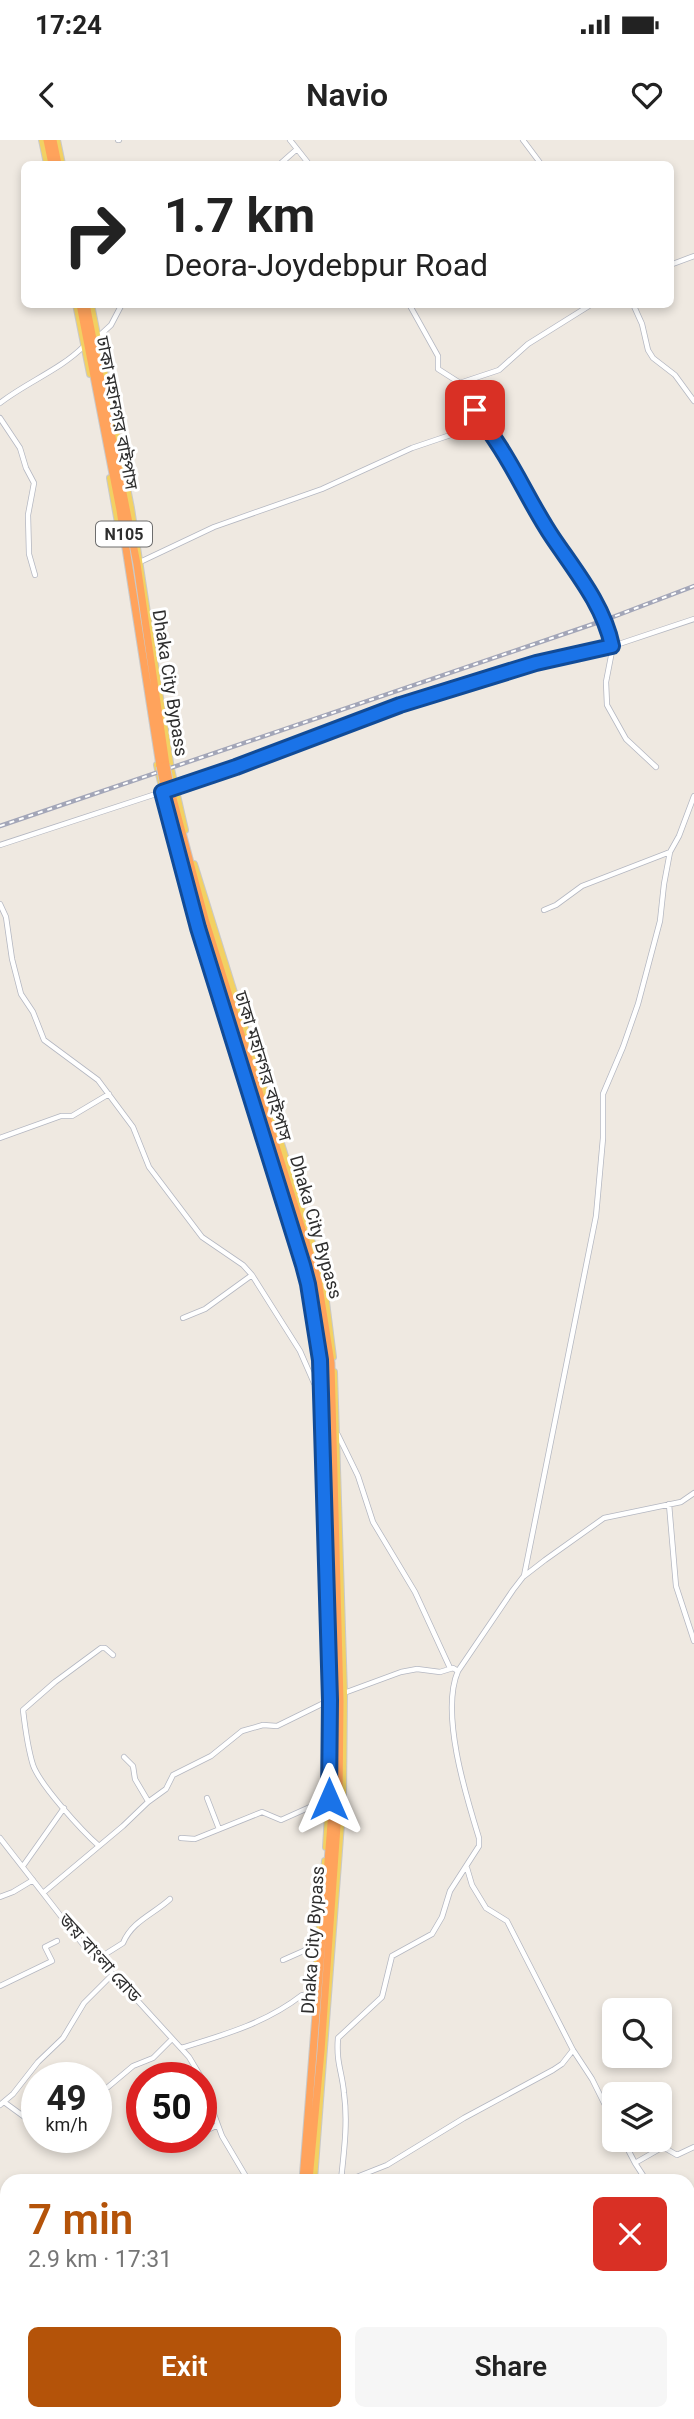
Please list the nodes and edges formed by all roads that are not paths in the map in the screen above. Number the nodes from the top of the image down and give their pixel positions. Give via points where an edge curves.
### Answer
1 (45, 140) edge
2 (55, 140) edge
3 (292, 140) edge
4 (523, 140) edge
5 (297, 149) junction
6 (49, 161) edge
7 (59, 161) edge
8 (284, 161) edge
9 (307, 161) edge
10 (539, 161) edge
11 (694, 256) edge
12 (674, 264) edge
13 (79, 308) edge
14 (79, 308) edge
15 (89, 308) edge
16 (89, 308) edge
17 (120, 308) edge
18 (411, 308) edge
19 (586, 308) edge
20 (635, 308) edge
21 (98, 337) junction
22 (84, 346) junction
23 (460, 383) junction
24 (694, 401) edge
25 (0, 403) edge
26 (0, 418) edge
27 (483, 424) junction
28 (140, 562) junction
29 (35, 575) dead end
30 (694, 619) edge
31 (612, 646) junction
32 (163, 765) junction
33 (656, 767) dead end
34 (168, 791) junction
35 (694, 796) edge
36 (0, 845) edge
37 (670, 852) junction
38 (0, 904) edge
39 (544, 910) dead end
40 (109, 1094) junction
41 (0, 1138) edge
42 (252, 1275) junction
43 (183, 1318) dead end
44 (321, 1392) junction
45 (337, 1434) junction
46 (694, 1493) edge
47 (669, 1504) junction
48 (523, 1577) junction
49 (694, 1641) edge
50 (113, 1655) dead end
51 (450, 1668) junction
52 (458, 1671) junction
53 (344, 1693) junction
54 (330, 1700) junction
55 (124, 1757) dead end
56 (206, 1798) dead end
57 (329, 1799) junction
58 (148, 1802) junction
59 (64, 1808) junction
60 (219, 1829) junction
61 (0, 1838) edge
62 (181, 1838) dead end
63 (99, 1846) junction
64 (23, 1866) junction
65 (467, 1867) junction
66 (33, 1880) junction
67 (43, 1893) junction
68 (0, 1897) edge
69 (170, 1899) dead end
70 (57, 1941) dead end
71 (317, 1945) junction
72 (96, 1960) junction
73 (282, 1960) dead end
74 (113, 1974) junction
75 (0, 1986) edge
76 (313, 2004) junction
77 (172, 2039) junction
78 (180, 2048) junction
79 (573, 2050) junction
80 (192, 2062) edge
81 (112, 2084) edge
82 (602, 2102) edge
83 (2, 2104) edge
84 (21, 2116) edge
85 (218, 2125) edge
86 (694, 2147) edge
87 (629, 2152) edge
88 (635, 2163) junction
89 (244, 2174) edge
90 (301, 2174) edge
91 (302, 2174) edge
92 (312, 2174) edge
93 (313, 2174) edge
94 (341, 2174) edge
95 (364, 2174) edge
96 (642, 2174) edge

1 - 6 highway
2 - 7 highway
3 - 5 street
4 - 10 street
5 - 8 street
5 - 9 street
11 - 12 street
13 - 22 main road
14 - 32 highway, ঢাকা মহানগর বাইপাস / N105 via 120,510
15 - 32 highway, Dhaka City Bypass / N105 via 137,564
16 - 21 main road
17 - 21 street
18 - 23 street via 438,356 438,369
19 - 23 street via 528,344 499,370
20 - 24 street via 653,358 675,375
21 - 28 main road
22 - 25 street
22 - 34 main road
23 - 27 street
26 - 29 street via 34,483 28,515 29,554
27 - 28 street via 214,527
27 - 31 street via 582,579 605,620
28 - 34 main road
30 - 31 street
31 - 33 street via 607,705 626,739
31 - 34 street via 536,663 400,705
32 - 34 highway, ঢাকা মহানগর বাইপাস / N105, bridge
34 - 36 street
34 - 44 main road via 198,928 308,1284
34 - 45 main road via 323,1278
34 - 91 highway, ঢাকা মহানগর বাইপাস / N105 via 179,847 313,1283 324,1361 333,1798
34 - 92 highway, Dhaka City Bypass / N105 via 318,1280 331,1363 339,1798
35 - 37 street
37 - 39 street via 582,886
37 - 48 street via 660,921 638,1004 603,1094 596,1216
38 - 40 street via 21,995 44,1040 83,1067
40 - 41 street via 72,1116
40 - 42 street via 133,1127 149,1167 202,1237
42 - 43 street via 205,1309
42 - 44 street
44 - 54 main road
45 - 51 street via 358,1476 373,1522 415,1592
45 - 53 main road
46 - 47 street
47 - 48 street via 604,1518
47 - 49 street via 676,1586
48 - 52 street
50 - 59 street via 101,1648 23,1710 33,1764
51 - 52 street
51 - 53 street via 401,1672
52 - 65 street via 451,1716 480,1843
53 - 93 main road via 342,1822
54 - 57 main road
54 - 58 street via 277,1726 242,1731 211,1756 173,1775 166,1789
55 - 58 street via 133,1766
56 - 60 street
57 - 60 street via 281,1820 262,1812
57 - 71 main road
58 - 63 street
59 - 63 street
59 - 64 street
60 - 62 street via 195,1839
61 - 64 street, জয় বাংলা রোড
63 - 67 street
64 - 66 street, জয় বাংলা রোড
65 - 79 street via 479,1900 507,1921
65 - 94 street via 450,1891 432,1934 392,1956 382,1997 338,2038 345,2094
66 - 67 street, জয় বাংলা রোড
66 - 68 street
67 - 72 street, জয় বাংলা রোড
69 - 72 street via 132,1928 123,1943
70 - 75 street via 45,1948 52,1961
71 - 73 street
71 - 76 main road
72 - 74 street, জয় বাংলা রোড
74 - 77 street, জয় বাংলা রোড
74 - 83 street via 85,2003 63,2038
76 - 78 street via 302,1995 271,2016
76 - 90 main road
77 - 78 street, জয় বাংলা রোড
77 - 81 street via 153,2058 133,2066
78 - 80 street, জয় বাংলা রোড
79 - 82 street
79 - 95 street via 553,2070
83 - 84 street
85 - 89 street, জয় বাংলা রোড
86 - 88 street via 677,2155 663,2147
87 - 88 street
88 - 96 street

